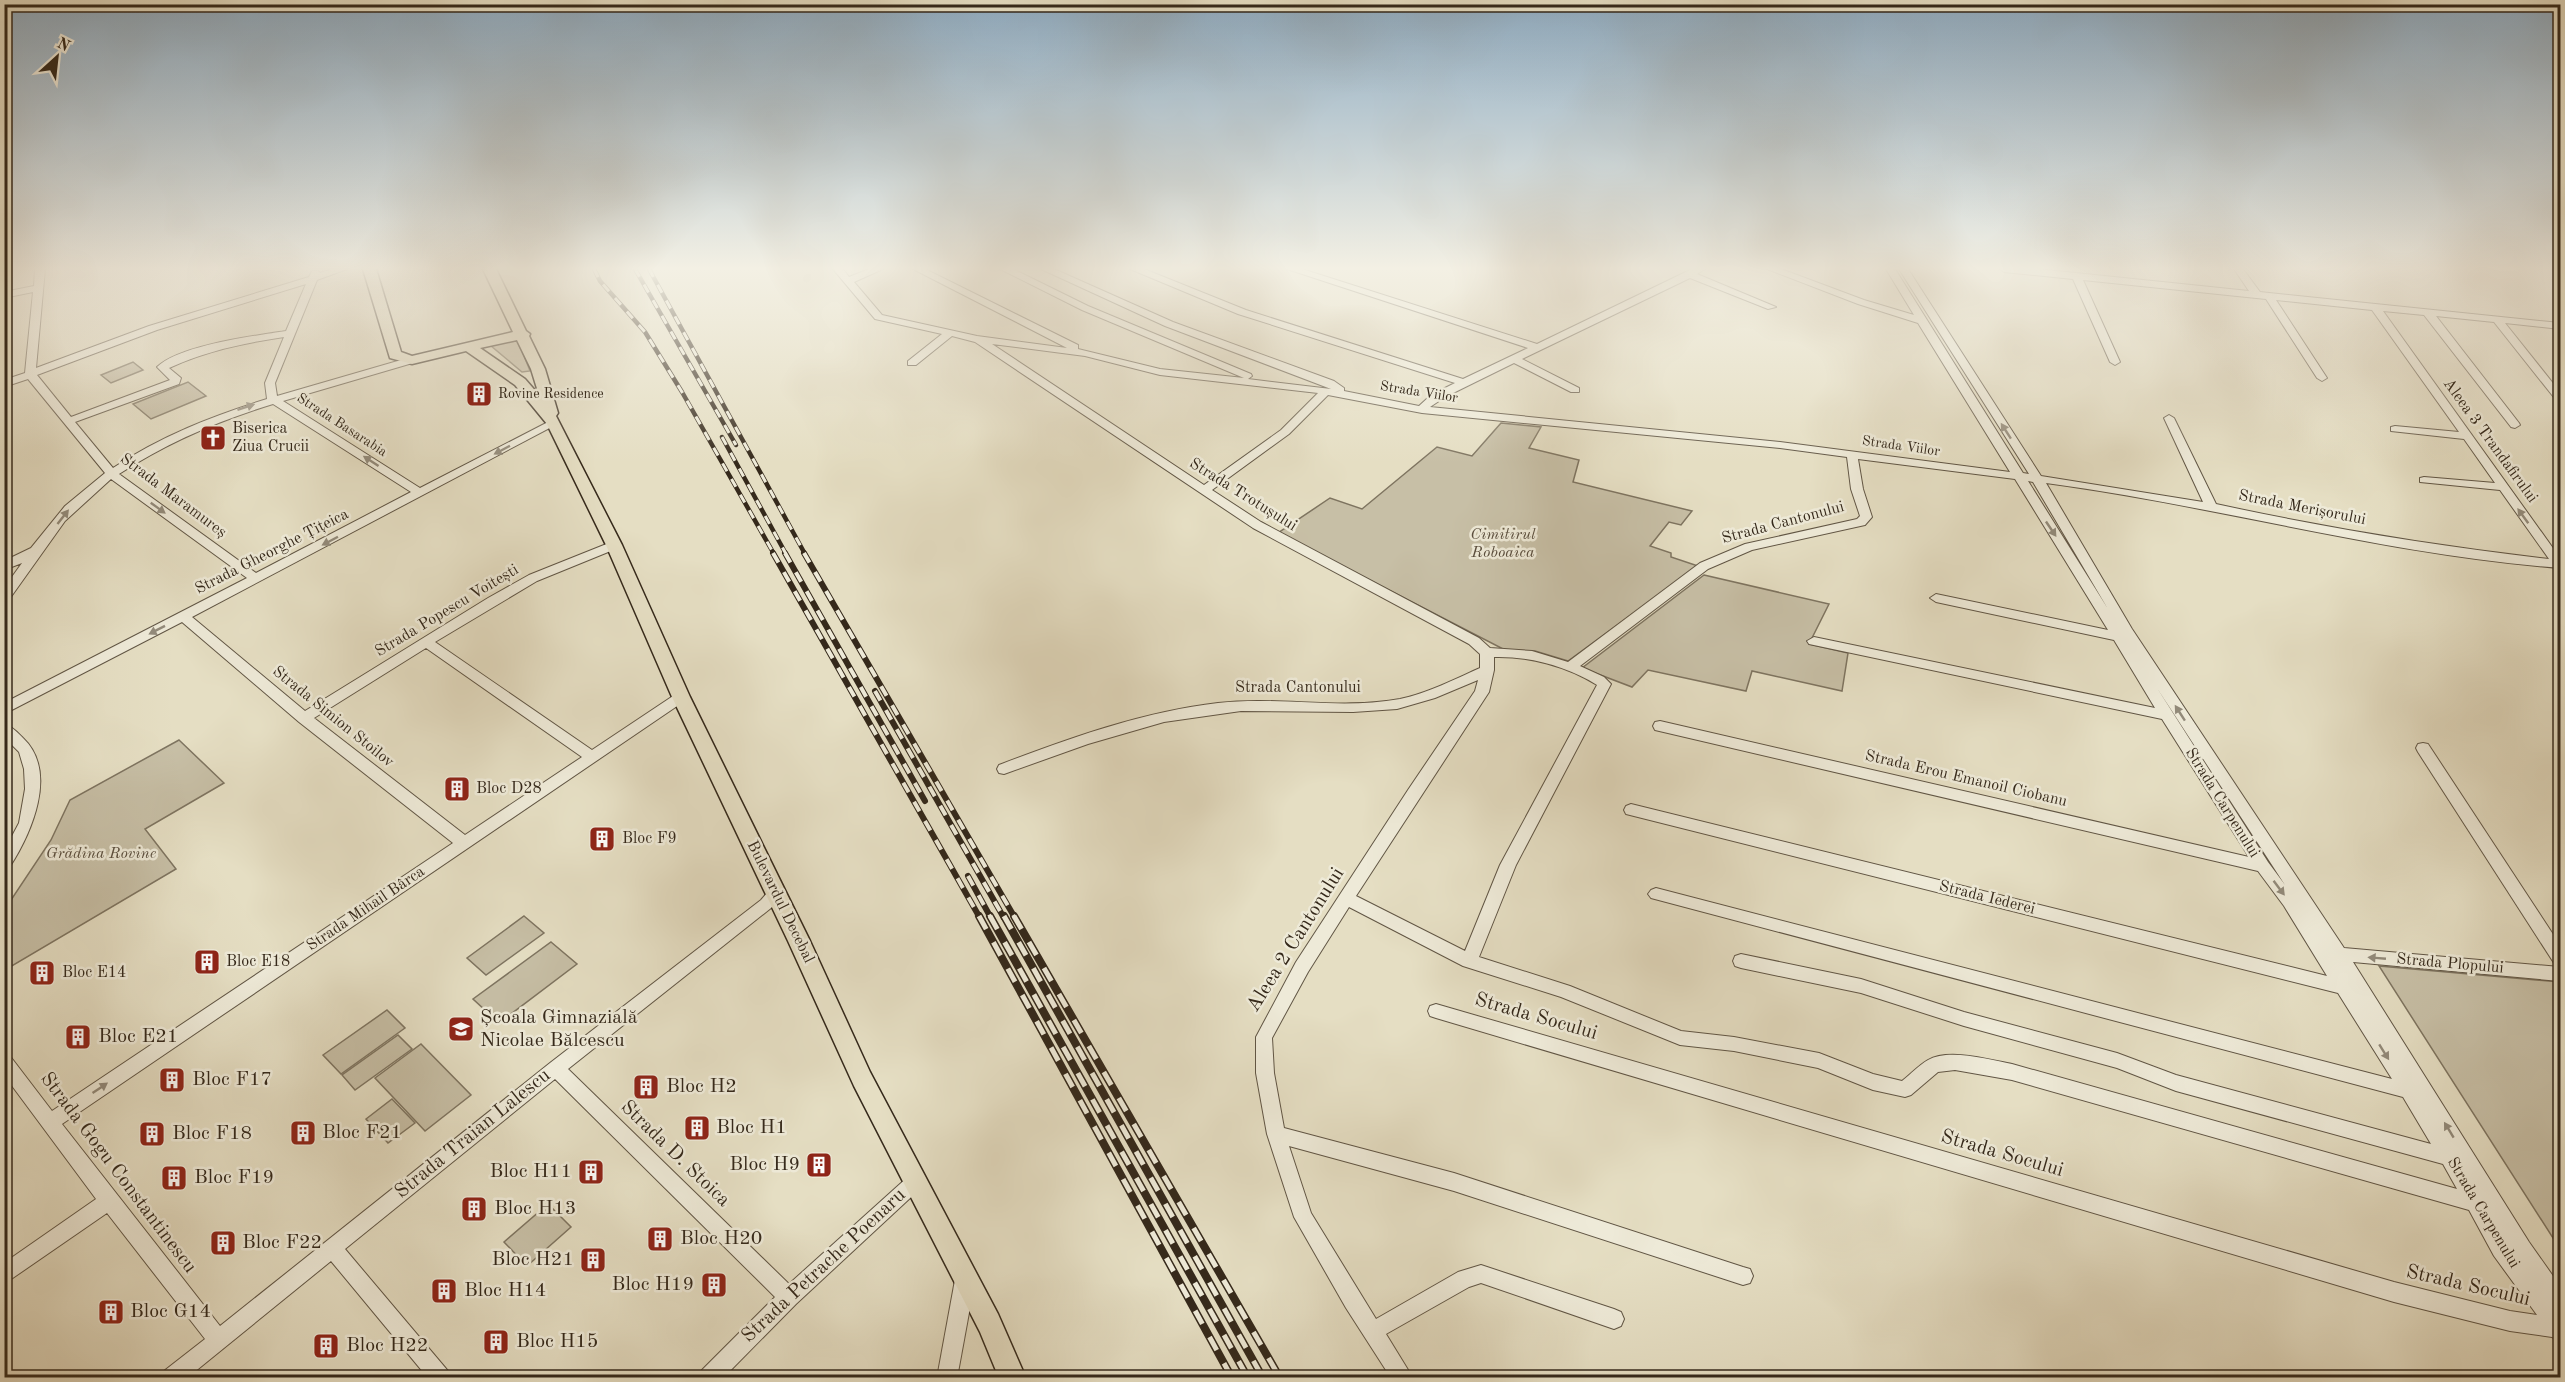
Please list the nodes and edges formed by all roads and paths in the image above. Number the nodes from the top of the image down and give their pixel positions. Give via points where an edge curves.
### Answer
1 (34, 333) edge
2 (138, 333) edge
3 (288, 333) edge
4 (291, 333) edge
5 (388, 333) edge
6 (1047, 333) edge
7 (1145, 333) edge
8 (1194, 333) edge
9 (1309, 333) edge
10 (1492, 333) edge
11 (1564, 333) edge
12 (1931, 333) edge
13 (1944, 333) edge
14 (2102, 333) edge
15 (2293, 333) edge
16 (2394, 333) edge
17 (2444, 333) edge
18 (2508, 333) edge
19 (523, 334) joint
20 (948, 334) joint
21 (977, 339) junction
22 (1535, 347) junction
23 (470, 348) junction
24 (1085, 352) junction
25 (1514, 359) junction
26 (412, 360) junction
27 (2115, 362) dead end
28 (912, 363) dead end
29 (30, 374) junction
30 (2322, 378) dead end
31 (1260, 382) junction
32 (1464, 383) junction
33 (4, 384) edge
34 (1575, 390) dead end
35 (1326, 391) junction
36 (1348, 394) junction
37 (272, 398) junction
38 (2560, 398) edge
39 (1422, 410) junction
40 (2169, 418) dead end
41 (69, 421) junction
42 (554, 423) junction
43 (2515, 425) dead end
44 (2394, 429) dead end
45 (2465, 436) junction
46 (1852, 454) junction
47 (111, 473) junction
48 (2022, 478) junction
49 (2038, 480) junction
50 (2424, 480) dead end
51 (2503, 487) junction
52 (1203, 491) junction
53 (420, 493) junction
54 (2211, 507) junction
55 (614, 544) junction
56 (39, 549) junction
57 (2559, 563) edge
58 (4, 566) edge
59 (256, 579) junction
60 (4, 598) edge
61 (1936, 598) dead end
62 (184, 617) junction
63 (2118, 636) junction
64 (1814, 641) dead end
65 (426, 642) junction
66 (1487, 653) junction
67 (1570, 667) junction
68 (1487, 670) junction
69 (681, 697) junction
70 (4, 709) edge
71 (2167, 715) junction
72 (304, 718) junction
73 (1660, 726) dead end
74 (4, 729) edge
75 (2423, 748) dead end
76 (591, 756) junction
77 (1004, 768) dead end
78 (1631, 810) dead end
79 (463, 842) junction
80 (4, 864) edge
81 (2263, 866) junction
82 (777, 893) junction
83 (1656, 894) dead end
84 (1347, 899) junction
85 (2339, 954) junction
86 (2560, 958) edge
87 (1741, 960) dead end
88 (1469, 961) junction
89 (2560, 974) edge
90 (2343, 987) junction
91 (1436, 1011) dead end
92 (7, 1067) edge
93 (556, 1068) junction
94 (2409, 1091) junction
95 (51, 1121) junction
96 (1276, 1134) junction
97 (2449, 1157) junction
98 (916, 1180) junction
99 (109, 1201) junction
100 (2475, 1203) junction
101 (332, 1248) junction
102 (4, 1275) edge
103 (1743, 1276) dead end
104 (965, 1280) junction
105 (789, 1297) junction
106 (2560, 1302) edge
107 (1614, 1319) dead end
108 (2559, 1330) edge
109 (1373, 1331) junction
110 (218, 1340) junction
111 (171, 1377) edge
112 (441, 1377) edge
113 (708, 1377) edge
114 (947, 1377) edge
115 (1013, 1377) edge
116 (1403, 1377) edge

1 - 29 street
2 - 29 street
3 - 41 street via 196,352 162,367 176,378 175,382
4 - 37 street, Strada Basarabia via 270,383
5 - 26 main road via 395,355
6 - 24 street
7 - 31 street
8 - 36 street via 1330,383
9 - 32 street
10 - 22 street
11 - 22 street
12 - 48 street, Strada Carpenului
49 -> 13 street, Strada Carpenului
14 - 27 street
15 - 30 street
16 - 45 street, Aleea 3 Trandafirului
17 - 43 street
18 - 38 street
19 - 23 main road
19 - 42 main road, Bulevardul Decebal
20 - 21 street, Strada Viilor
20 - 28 street
21 - 24 street, Strada Viilor
21 - 52 street, Strada Trotușului
22 - 25 street
23 - 26 main road
23 - 42 main road, Bulevardul Decebal via 520,382
24 - 31 street, Strada Viilor via 1160,372
25 - 32 street
25 - 34 street
26 - 37 street
29 - 33 street
29 - 41 street, Strada Maramureș
31 - 35 street, Strada Viilor
32 - 39 street via 1438,396
35 - 36 street, Strada Viilor
35 - 52 street via 1285,432
36 - 39 street, Strada Viilor
47 -> 37 street via 199,425
53 -> 37 street, Strada Basarabia
39 - 46 street, Strada Viilor
40 - 54 street
41 - 47 street, Strada Maramureș
42 -> 53 street, Strada Gheorghe Țițeica
42 - 55 main road, Bulevardul Decebal
44 - 45 street
45 - 51 street, Aleea 3 Trandafirului
46 - 48 street, Strada Viilor
46 - 67 street, Strada Cantonului via 1857,489 1866,510 1861,522 1749,548 1704,566
56 -> 47 street via 68,511
47 -> 59 street, Strada Maramureș
48 - 49 street, Strada Viilor
48 -> 63 street, Strada Carpenului
49 - 54 street, Strada Merișorului
85 -> 49 street, Strada Carpenului via 2179,711
50 - 51 street
57 -> 51 street, Aleea 3 Trandafirului
52 - 66 street, Strada Trotușului via 1257,525 1474,641
53 -> 59 street, Strada Gheorghe Țițeica
54 - 57 street, Strada Merișorului via 2334,532
55 - 65 street, Strada Popescu Voitești via 539,574
55 - 69 main road, Bulevardul Decebal
56 - 58 street
56 - 60 street
59 - 62 street, Strada Gheorghe Țițeica
61 - 63 street
62 -> 70 street, Strada Gheorghe Țițeica
62 - 72 street, Strada Simion Stoilov
63 - 71 street, Strada Carpenului
64 - 71 street
65 - 72 street, Strada Popescu Voitești
65 - 76 street
66 - 67 street via 1534,654
66 - 68 street
67 - 88 street via 1605,684 1508,865
68 - 77 street, Strada Cantonului via 1399,704 1272,704 1188,713 1103,733
68 - 84 street, Aleea 2 Cantonului via 1482,692
69 - 76 street, Strada Mihail Bârca
69 - 82 main road, Bulevardul Decebal
71 - 81 street, Strada Carpenului
72 - 79 street, Strada Simion Stoilov
73 - 81 street, Strada Erou Emanoil Ciobanu
74 - 80 street via 26,750 33,793 21,840
75 - 86 street
76 - 79 street, Strada Mihail Bârca
78 - 90 street, Strada Iederei
95 -> 79 street, Strada Mihail Bârca
81 -> 90 street, Strada Carpenului
82 - 93 street, Strada Traian Lalescu
82 - 98 main road, Bulevardul Decebal via 862,1079
83 - 94 street
84 - 88 street
84 - 96 street, Aleea 2 Cantonului via 1302,967 1264,1037 1265,1073
89 -> 85 street, Strada Plopului
106 -> 85 street, Strada Carpenului via 2522,1249
87 - 97 street via 1861,986 2117,1061 2176,1083
88 - 100 street via 1564,991 1680,1038 1819,1061 1873,1082 1905,1089 1934,1065 1955,1062 2012,1072
90 -> 94 street, Strada Carpenului
91 - 108 street, Strada Socului via 2394,1292
92 - 95 street, Strada Gogu Constantinescu
93 - 101 street, Strada Traian Lalescu
93 - 105 street, Strada D. Stoica
94 - 97 street, Strada Carpenului
95 - 99 street, Strada Gogu Constantinescu
96 - 103 street via 1454,1182
96 - 109 street, Aleea 2 Cantonului via 1303,1217
97 - 100 street, Strada Carpenului
98 - 104 main road, Bulevardul Decebal
98 - 105 street, Strada Petrache Poenaru
99 - 102 street
99 - 110 street, Strada Gogu Constantinescu
100 - 108 street, Strada Carpenului via 2501,1249
101 - 110 street, Strada Traian Lalescu
101 - 112 street
104 - 114 street
104 - 115 main road, Bulevardul Decebal
105 - 113 street, Strada Petrache Poenaru
107 - 109 street via 1481,1274 1465,1279
109 - 116 street, Aleea 2 Cantonului
110 - 111 street, Strada Traian Lalescu

